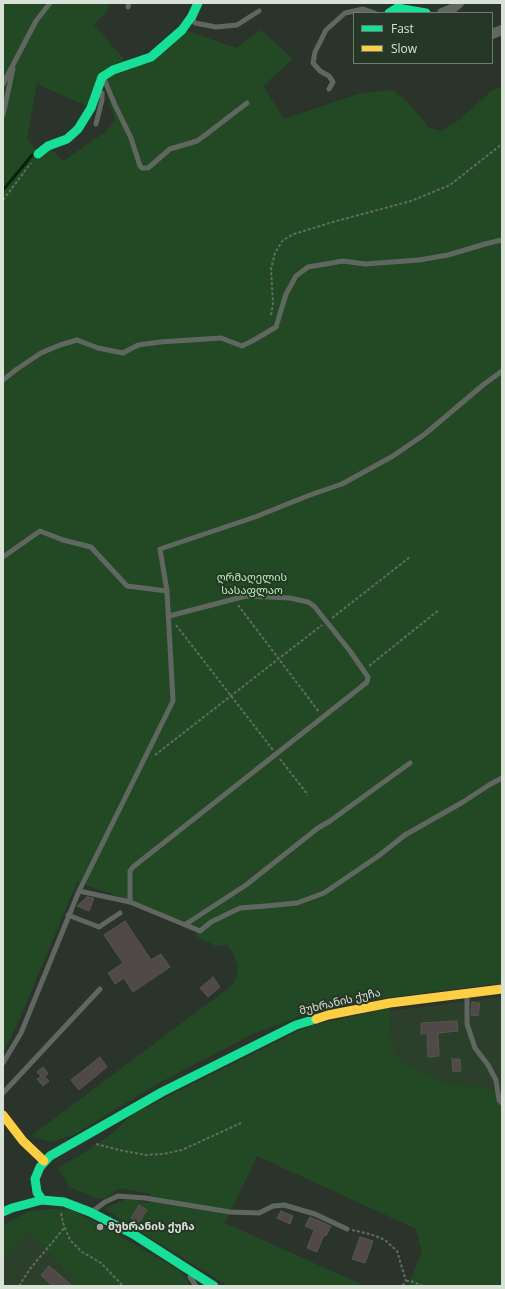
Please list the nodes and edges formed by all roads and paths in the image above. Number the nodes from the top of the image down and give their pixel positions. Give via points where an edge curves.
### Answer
1 (50, 3) edge
2 (198, 3) edge
3 (459, 3) edge
4 (259, 11) dead end
5 (372, 12) edge
6 (390, 12) edge
7 (420, 12) edge
8 (444, 12) edge
9 (192, 16) junction
10 (14, 62) junction
11 (102, 78) junction
12 (3, 84) edge
13 (329, 89) dead end
14 (247, 103) dead end
15 (3, 116) edge
16 (96, 124) dead end
17 (502, 144) edge
18 (38, 154) joint
19 (3, 200) edge
20 (502, 240) edge
21 (268, 331) junction
22 (502, 371) edge
23 (3, 380) edge
24 (3, 557) edge
25 (410, 557) dead end
26 (167, 591) junction
27 (234, 600) junction
28 (439, 610) dead end
29 (169, 616) junction
30 (327, 622) junction
31 (278, 659) junction
32 (364, 670) junction
33 (231, 696) junction
34 (323, 718) junction
35 (276, 754) junction
36 (410, 763) dead end
37 (142, 765) junction
38 (502, 778) edge
39 (308, 795) dead end
40 (79, 891) junction
41 (130, 902) junction
42 (120, 913) dead end
43 (68, 915) junction
44 (186, 924) junction
45 (100, 989) dead end
46 (502, 990) edge
47 (466, 993) junction
48 (3, 1063) edge
49 (3, 1093) edge
50 (502, 1103) edge
51 (3, 1115) edge
52 (241, 1123) dead end
53 (80, 1140) junction
54 (44, 1161) junction
55 (42, 1200) junction
56 (64, 1202) junction
57 (3, 1212) edge
58 (90, 1212) junction
59 (65, 1227) junction
60 (347, 1229) joint
61 (185, 1268) junction
62 (406, 1281) junction
63 (19, 1286) edge
64 (124, 1286) edge
65 (196, 1286) edge
66 (214, 1286) edge
67 (402, 1286) edge
68 (423, 1286) edge

1 - 10 lane via 36,21
2 - 9 street
3 - 8 street
4 - 9 lane via 237,25 216,28 194,23
5 - 13 lane via 364,9 345,12 326,30 315,52 313,63 329,76 332,82
6 - 7 street via 396,8
9 - 11 street via 182,30 151,57 113,70
10 - 12 lane
10 - 15 lane
11 - 14 lane via 131,138 142,168 148,168 170,149 197,141
11 - 16 lane via 102,100
11 - 18 street via 91,108 78,129 67,139 48,146
17 - 21 path via 450,185 411,201 307,230 283,240 275,252 271,269 273,304
18 - 19 path
20 - 21 lane via 419,260 364,264 343,261 308,267 296,276 286,294 276,326
21 - 23 lane via 242,346 221,338 138,345 123,353 77,340 60,344 41,353
22 - 26 lane via 425,434 393,456 342,484 160,549
24 - 26 lane via 40,531 92,547 127,586
25 - 30 path
26 - 29 lane
27 - 29 lane
27 - 30 lane via 246,596 290,598 308,602
27 - 31 path
28 - 32 path
29 - 33 path
29 - 37 lane via 173,701
30 - 31 path
30 - 32 lane
31 - 33 path
31 - 34 path
32 - 34 lane via 368,677 367,682
33 - 35 path
33 - 37 path
34 - 35 lane
35 - 39 path
35 - 41 lane via 133,867 130,871
36 - 44 lane via 318,828 246,886
37 - 40 lane
38 - 44 lane via 405,835 324,893 297,903 240,908 211,922 200,931
40 - 41 lane
40 - 43 lane
41 - 44 lane
42 - 43 lane via 99,927
43 - 48 lane via 21,1033
45 - 49 lane
46 - 47 street, მუხრანის ქუჩა
47 - 50 lane via 467,1024 475,1048 496,1080
47 - 53 street, მუხრანის ქუჩა via 390,1003 328,1015 296,1025 162,1092
51 - 54 street via 23,1141
52 - 53 path via 182,1150 163,1154 146,1155
53 - 54 street, მუხრანის ქუჩა
54 - 55 street via 35,1179 37,1192
55 - 56 street
55 - 57 street
56 - 58 street
56 - 59 path via 61,1214
58 - 60 lane via 118,1196 230,1212 259,1213 273,1206 284,1205 316,1214
58 - 61 street via 133,1234
59 - 63 path
59 - 64 path via 70,1240 82,1252 101,1263
60 - 62 path via 385,1240 397,1251
61 - 65 lane
61 - 66 street
62 - 67 path
62 - 68 path

